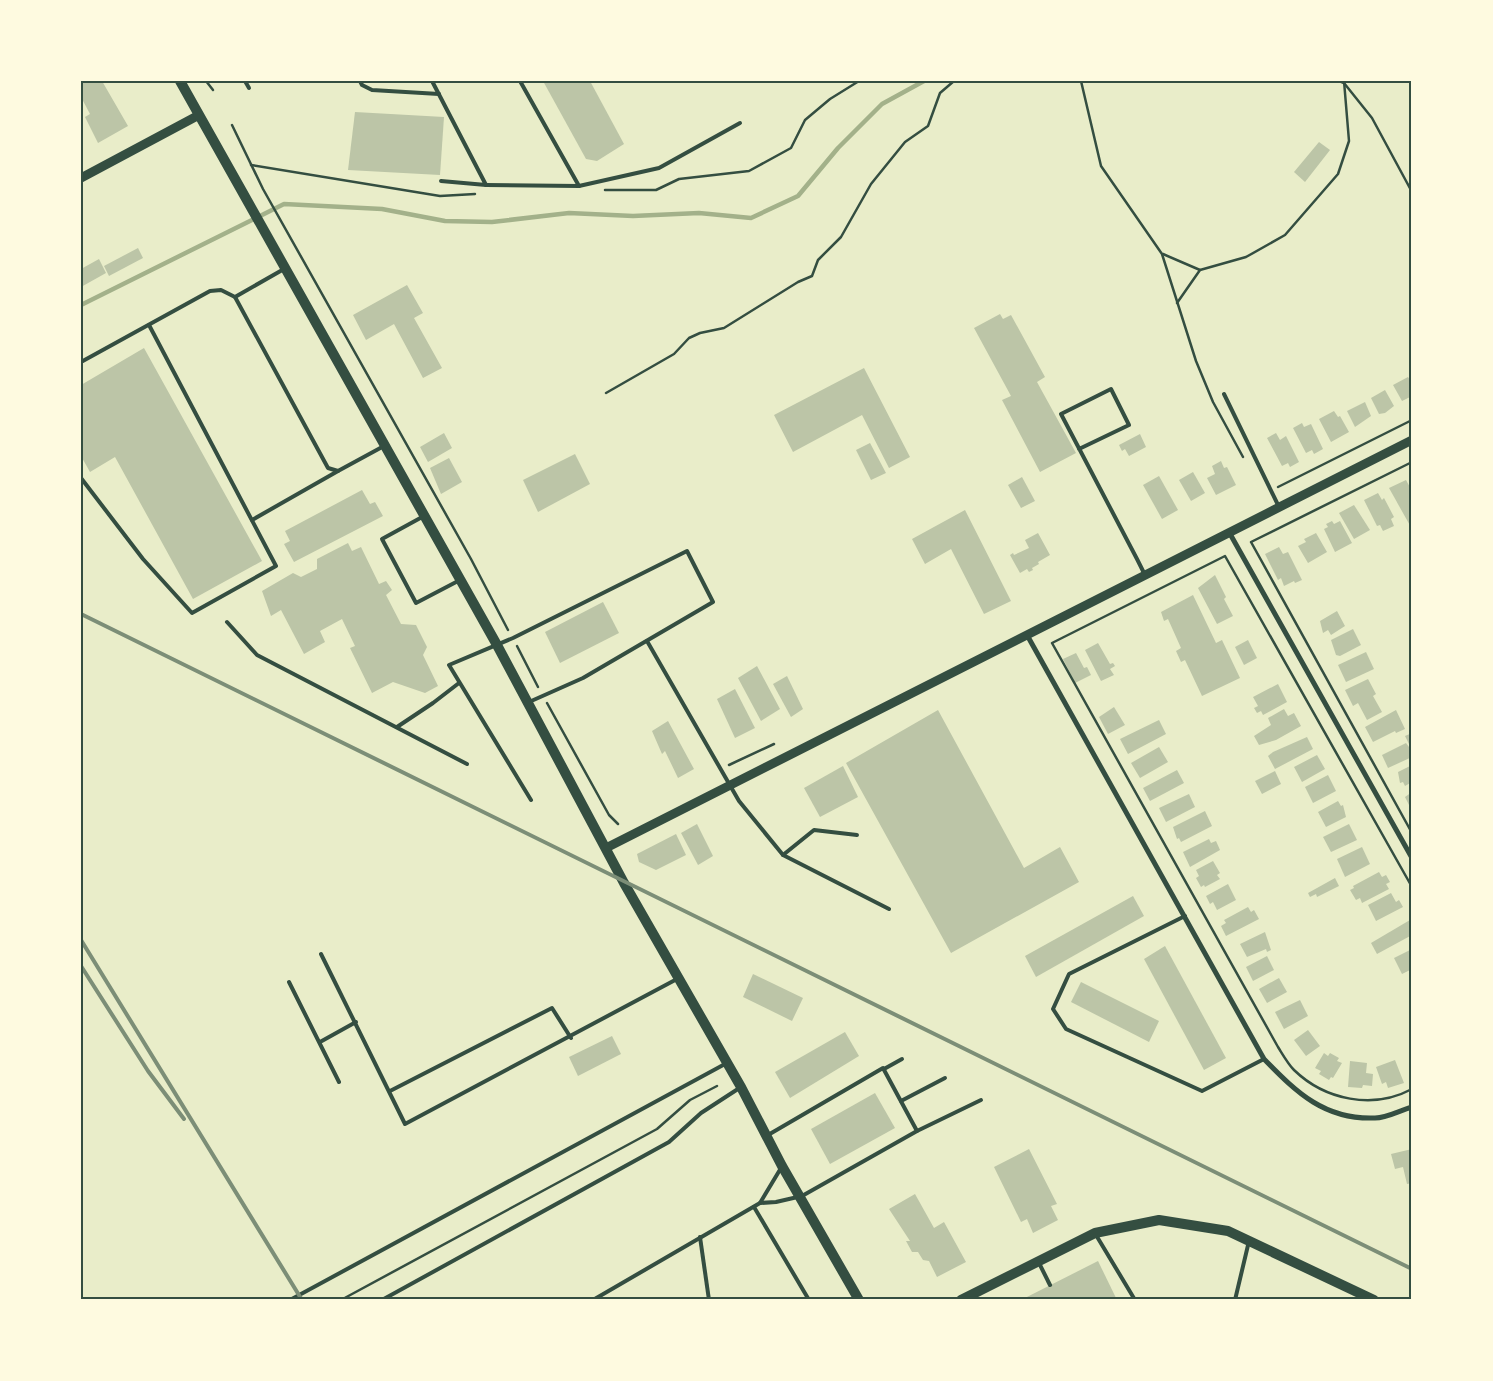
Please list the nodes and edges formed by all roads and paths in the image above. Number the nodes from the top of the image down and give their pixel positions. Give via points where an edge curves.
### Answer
1 (180, 81) edge
2 (206, 81) edge
3 (245, 81) edge
4 (360, 81) edge
5 (432, 81) edge
6 (520, 81) edge
7 (954, 81) edge
8 (1081, 81) edge
9 (1339, 81) edge
10 (1344, 82) edge
11 (249, 88) dead end
12 (212, 90) dead end
13 (439, 94) junction
14 (199, 115) junction
15 (740, 123) dead end
16 (232, 125) dead end
17 (81, 178) edge
18 (441, 181) dead end
19 (486, 186) junction
20 (579, 186) junction
21 (1412, 192) edge
22 (1162, 254) junction
23 (284, 269) junction
24 (1200, 270) junction
25 (236, 297) junction
26 (148, 325) junction
27 (81, 362) edge
28 (606, 393) dead end
29 (1224, 394) dead end
30 (1412, 420) edge
31 (1412, 440) edge
32 (384, 446) junction
33 (1080, 449) junction
34 (1412, 462) edge
35 (338, 471) junction
36 (81, 478) edge
37 (1272, 491) junction
38 (1279, 507) junction
39 (424, 516) junction
40 (252, 520) junction
41 (1229, 532) junction
42 (1145, 575) junction
43 (460, 580) junction
44 (227, 622) dead end
45 (1027, 635) junction
46 (513, 638) junction
47 (647, 641) junction
48 (497, 645) junction
49 (459, 683) junction
50 (542, 696) junction
51 (527, 703) junction
52 (397, 727) junction
53 (774, 744) dead end
54 (467, 764) dead end
55 (721, 769) junction
56 (730, 785) junction
57 (531, 800) dead end
58 (618, 824) dead end
59 (1412, 833) edge
60 (857, 835) dead end
61 (606, 848) junction
62 (783, 855) junction
63 (1412, 858) edge
64 (1412, 887) edge
65 (890, 909) dead end
66 (1185, 916) junction
67 (320, 954) dead end
68 (679, 978) junction
69 (289, 982) dead end
70 (356, 1022) junction
71 (571, 1038) junction
72 (320, 1042) junction
73 (902, 1059) dead end
74 (1264, 1059) junction
75 (727, 1062) junction
76 (884, 1070) junction
77 (945, 1078) dead end
78 (339, 1082) dead end
79 (717, 1086) dead end
80 (741, 1087) junction
81 (1412, 1089) edge
82 (390, 1091) junction
83 (981, 1100) dead end
84 (901, 1101) junction
85 (1412, 1107) edge
86 (917, 1131) junction
87 (768, 1135) junction
88 (782, 1166) junction
89 (802, 1196) junction
90 (760, 1203) junction
91 (754, 1207) junction
92 (1095, 1233) junction
93 (700, 1238) junction
94 (1249, 1240) junction
95 (1038, 1261) junction
96 (1050, 1285) dead end
97 (978, 1296) edge
98 (290, 1300) edge
99 (341, 1300) edge
100 (382, 1300) edge
101 (593, 1300) edge
102 (709, 1300) edge
103 (809, 1300) edge
104 (859, 1300) edge
105 (961, 1300) edge
106 (1135, 1300) edge
107 (1235, 1300) edge
108 (1373, 1300) edge

1 - 14 main road
2 - 12 path
3 - 11 lane
4 - 13 lane via 372,90
5 - 13 lane
6 - 20 lane
7 - 28 path via 940,93 928,126 905,142 871,184 841,236 818,260 812,276 724,328 689,338 674,354
8 - 22 path via 1101,166
9 - 10 path
10 - 21 path via 1372,118
10 - 24 path via 1349,141 1338,174 1285,235 1246,258
13 - 19 lane
14 - 17 street
14 - 23 main road
15 - 20 lane via 659,168
16 - 46 path via 263,189
18 - 19 lane
19 - 20 lane
22 - 24 path
22 - 24 path via 1177,302
23 - 25 lane
23 - 32 main road
25 - 26 lane via 221,290 210,291
25 - 35 lane via 328,468
26 - 27 lane
26 - 40 lane
29 - 37 lane
30 - 37 path
31 - 38 street
32 - 35 lane
32 - 39 main road
33 - 33 lane via 1061,414 1111,389 1129,425
33 - 42 lane
34 - 59 path via 1251,542
35 - 40 lane
36 - 40 lane via 143,558 192,613 276,566
37 - 38 lane
38 - 41 street
39 - 43 main road
39 - 43 lane via 382,539 416,603
41 - 42 street
41 - 63 street
42 - 45 street
43 - 48 main road
44 - 52 lane via 257,654
45 - 56 street
45 - 66 street
46 - 47 lane via 687,551 713,602
46 - 48 lane
46 - 50 path
47 - 50 lane via 583,678
47 - 55 lane
48 - 49 lane via 449,665
48 - 51 main road
49 - 52 lane
49 - 57 lane
50 - 51 lane
50 - 58 path via 609,815
51 - 61 main road
52 - 54 lane
53 - 55 path
55 - 56 lane
56 - 61 street
56 - 62 lane
60 - 62 lane via 814,830
61 - 68 main road
62 - 65 lane
64 - 81 path via 1225,556 1052,643 1293,1069 1336,1097 1367,1100 1397,1097
66 - 74 street
66 - 74 lane via 1070,974 1053,1010 1066,1029 1202,1091
67 - 70 lane
68 - 71 lane
68 - 75 main road
69 - 72 lane
70 - 72 lane
70 - 82 lane
71 - 82 lane via 552,1008
71 - 82 lane via 405,1124
72 - 78 lane
73 - 76 lane
74 - 85 street via 1294,1090 1336,1115 1377,1119
75 - 80 main road
75 - 98 lane
76 - 84 lane
76 - 87 lane
77 - 84 lane
79 - 99 path via 690,1100 657,1129
80 - 87 main road
80 - 100 lane via 700,1113 669,1142
83 - 86 lane
84 - 86 lane
86 - 89 lane
87 - 88 main road
88 - 89 main road
88 - 90 lane
89 - 90 lane
89 - 104 main road
90 - 91 lane
91 - 93 lane
91 - 103 lane
92 - 94 main road via 1159,1220 1228,1231
92 - 95 main road
92 - 106 lane
93 - 101 lane
93 - 102 lane
94 - 107 lane
94 - 108 main road
95 - 96 lane
95 - 97 main road
97 - 105 main road

